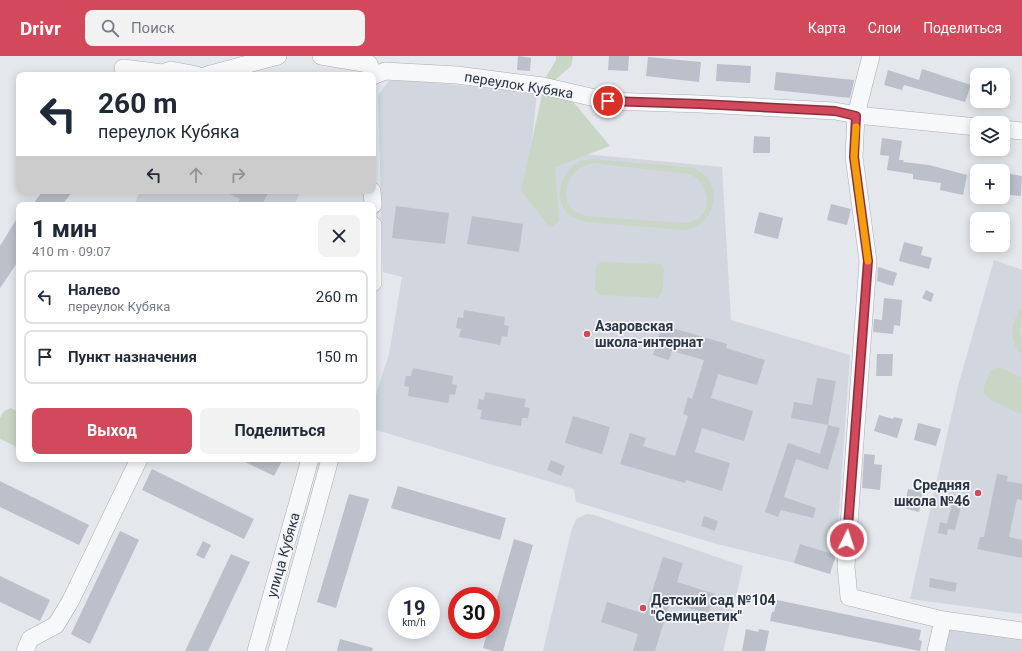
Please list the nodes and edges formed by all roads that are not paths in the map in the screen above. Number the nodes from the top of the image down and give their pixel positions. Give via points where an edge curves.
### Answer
1 (278, 56) edge
2 (321, 56) edge
3 (871, 56) edge
4 (123, 68) dead end
5 (155, 72) edge
6 (166, 72) edge
7 (182, 72) edge
8 (218, 72) edge
9 (372, 72) edge
10 (376, 75) edge
11 (856, 116) junction
12 (970, 126) edge
13 (1010, 130) edge
14 (1022, 131) edge
15 (138, 462) edge
16 (309, 462) edge
17 (329, 462) edge
18 (943, 620) junction
19 (1022, 631) edge
20 (24, 651) edge
21 (256, 651) edge
22 (277, 651) edge
23 (936, 651) edge

1 - 8 street
2 - 9 street via 369,64
3 - 11 street
4 - 5 street
6 - 7 street
10 - 11 street, переулок Кубяка via 385,71 457,75 543,86 608,101 835,111
11 - 12 street, переулок Кубяка
11 - 18 street via 854,157 868,261 846,566 849,597
13 - 14 street
15 - 20 street via 56,626 30,639
16 - 21 street, улица Кубяка
17 - 22 street, улица Кубяка
18 - 19 street
18 - 23 street

